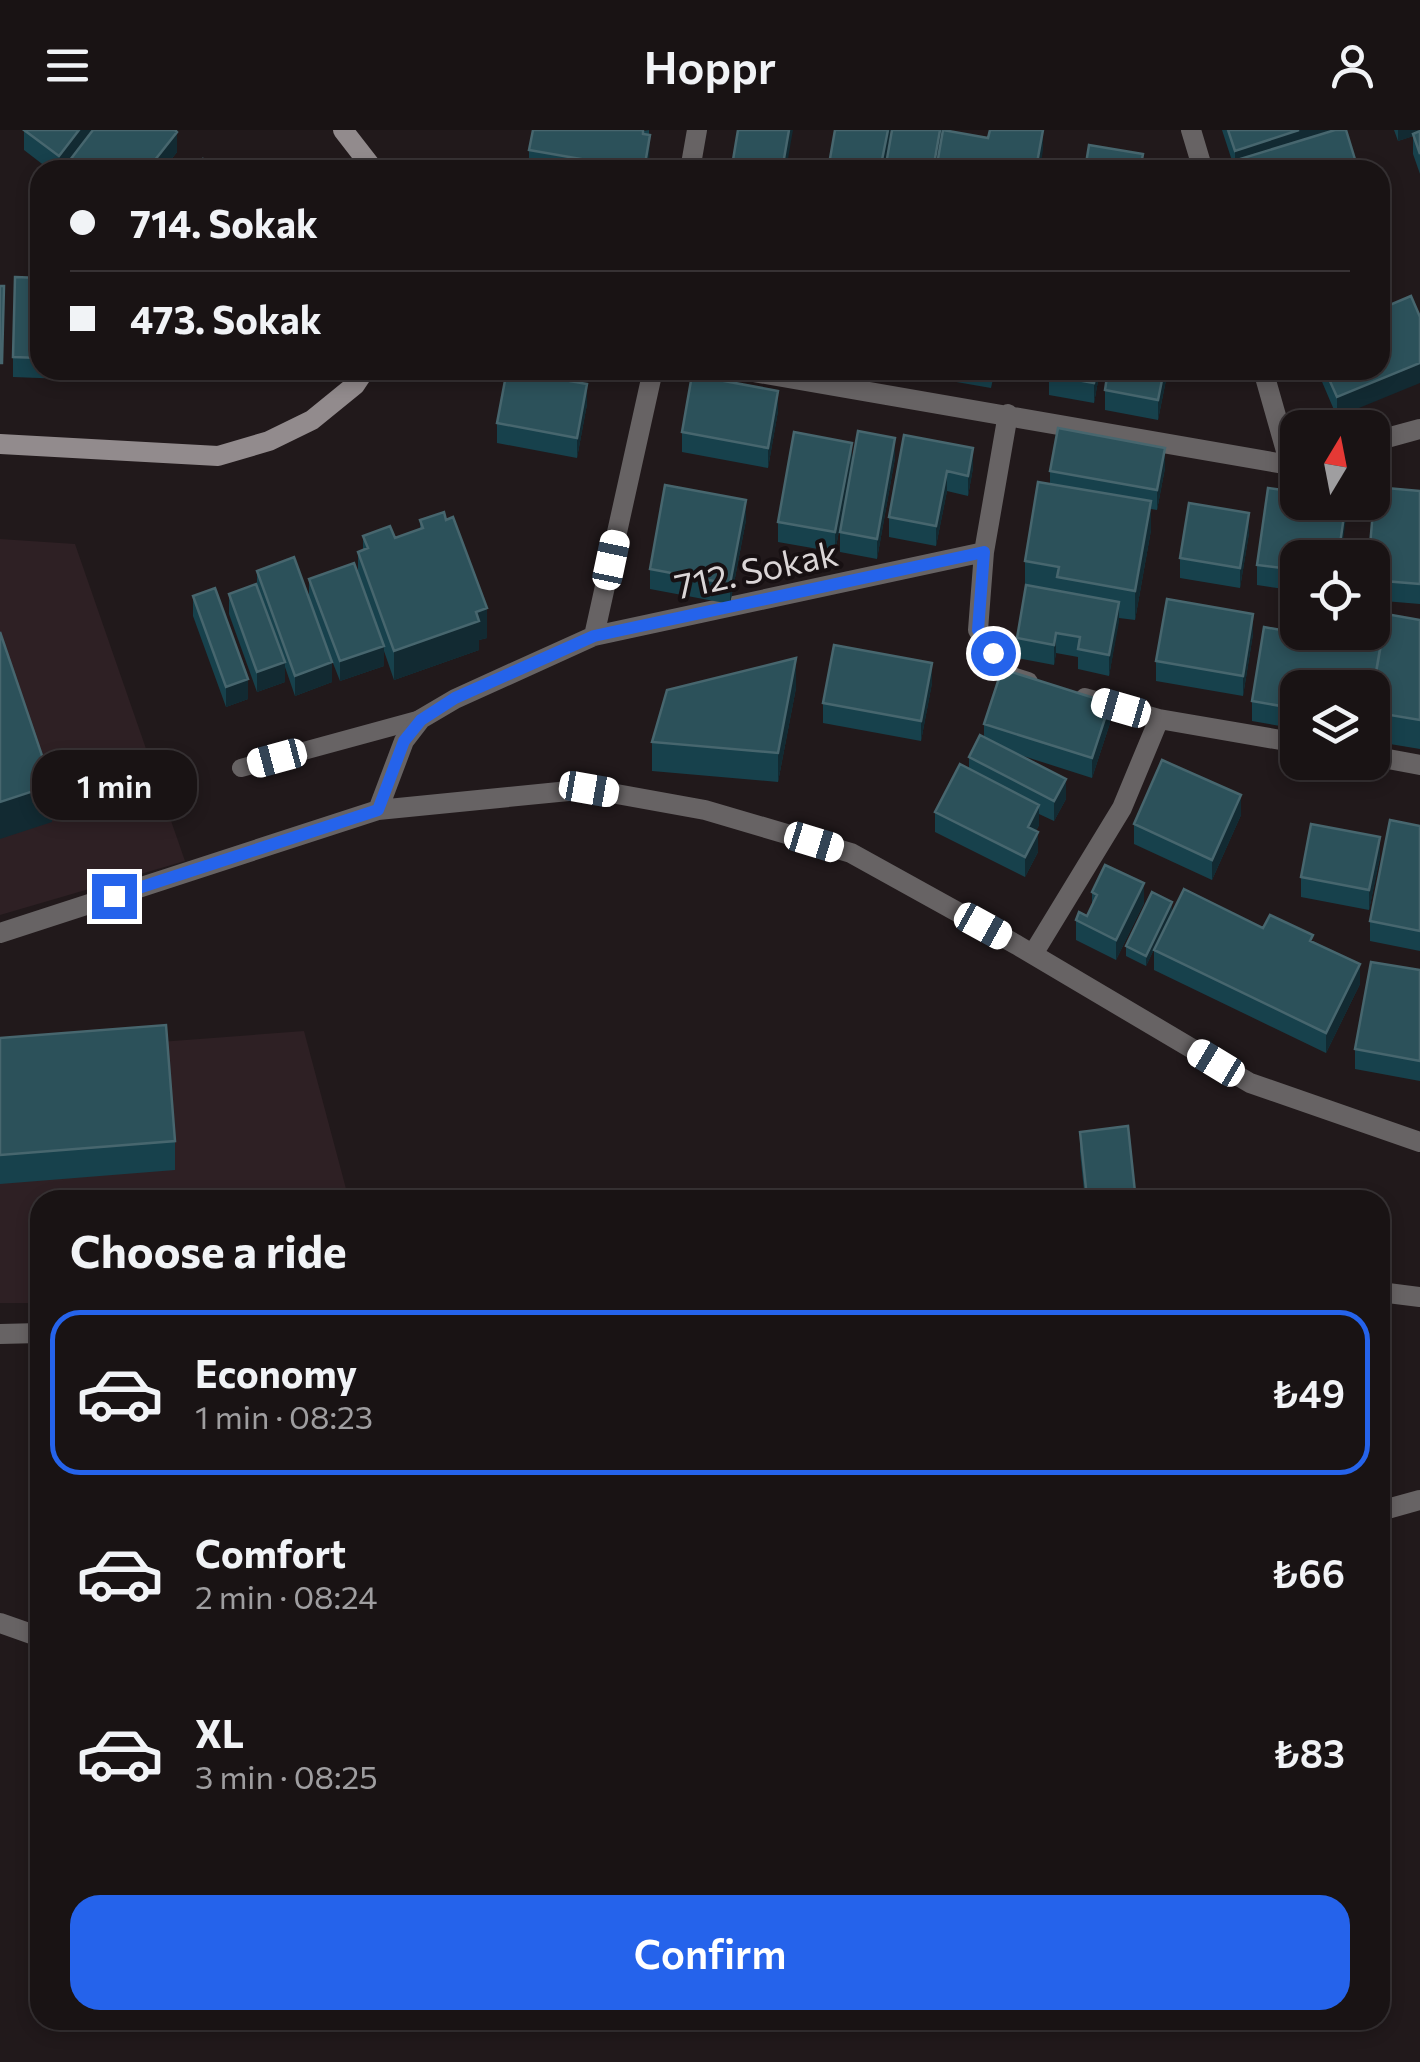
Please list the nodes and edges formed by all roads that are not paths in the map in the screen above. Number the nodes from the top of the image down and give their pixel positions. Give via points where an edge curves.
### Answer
1 (342, 130) edge
2 (697, 130) edge
3 (1191, 130) edge
4 (366, 160) edge
5 (692, 160) edge
6 (1200, 160) edge
7 (359, 380) edge
8 (651, 380) edge
9 (802, 380) edge
10 (1266, 380) edge
11 (1008, 414) junction
12 (1280, 422) edge
13 (1420, 429) edge
14 (1390, 437) edge
15 (0, 444) edge
16 (1280, 462) edge
17 (984, 552) junction
18 (594, 636) junction
19 (1159, 719) junction
20 (421, 720) junction
21 (1280, 740) edge
22 (1390, 759) edge
23 (1420, 765) edge
24 (241, 768) dead end
25 (378, 810) junction
26 (0, 933) edge
27 (1033, 954) junction
28 (1420, 1142) edge
29 (1390, 1293) edge
30 (1420, 1296) edge
31 (0, 1334) edge
32 (30, 1334) edge
33 (1420, 1500) edge
34 (1390, 1508) edge
35 (0, 1623) edge
36 (30, 1634) edge

1 - 4 main road
2 - 5 street
3 - 6 street
7 - 15 main road via 312,420 269,442 218,456
8 - 18 street
9 - 11 street
10 - 12 street
11 - 16 street
11 - 17 street
13 - 14 street
17 - 18 street, 712. Sokak
17 - 19 street via 978,630 1008,676
18 - 20 street, 712. Sokak
19 - 21 street
19 - 27 street via 1122,808
20 - 24 lane
20 - 25 street, 712. Sokak via 404,741
22 - 23 street
25 - 26 street
25 - 27 street via 589,789 705,810 850,853
27 - 28 street via 1250,1083
29 - 30 street
31 - 32 street
33 - 34 street
35 - 36 street

